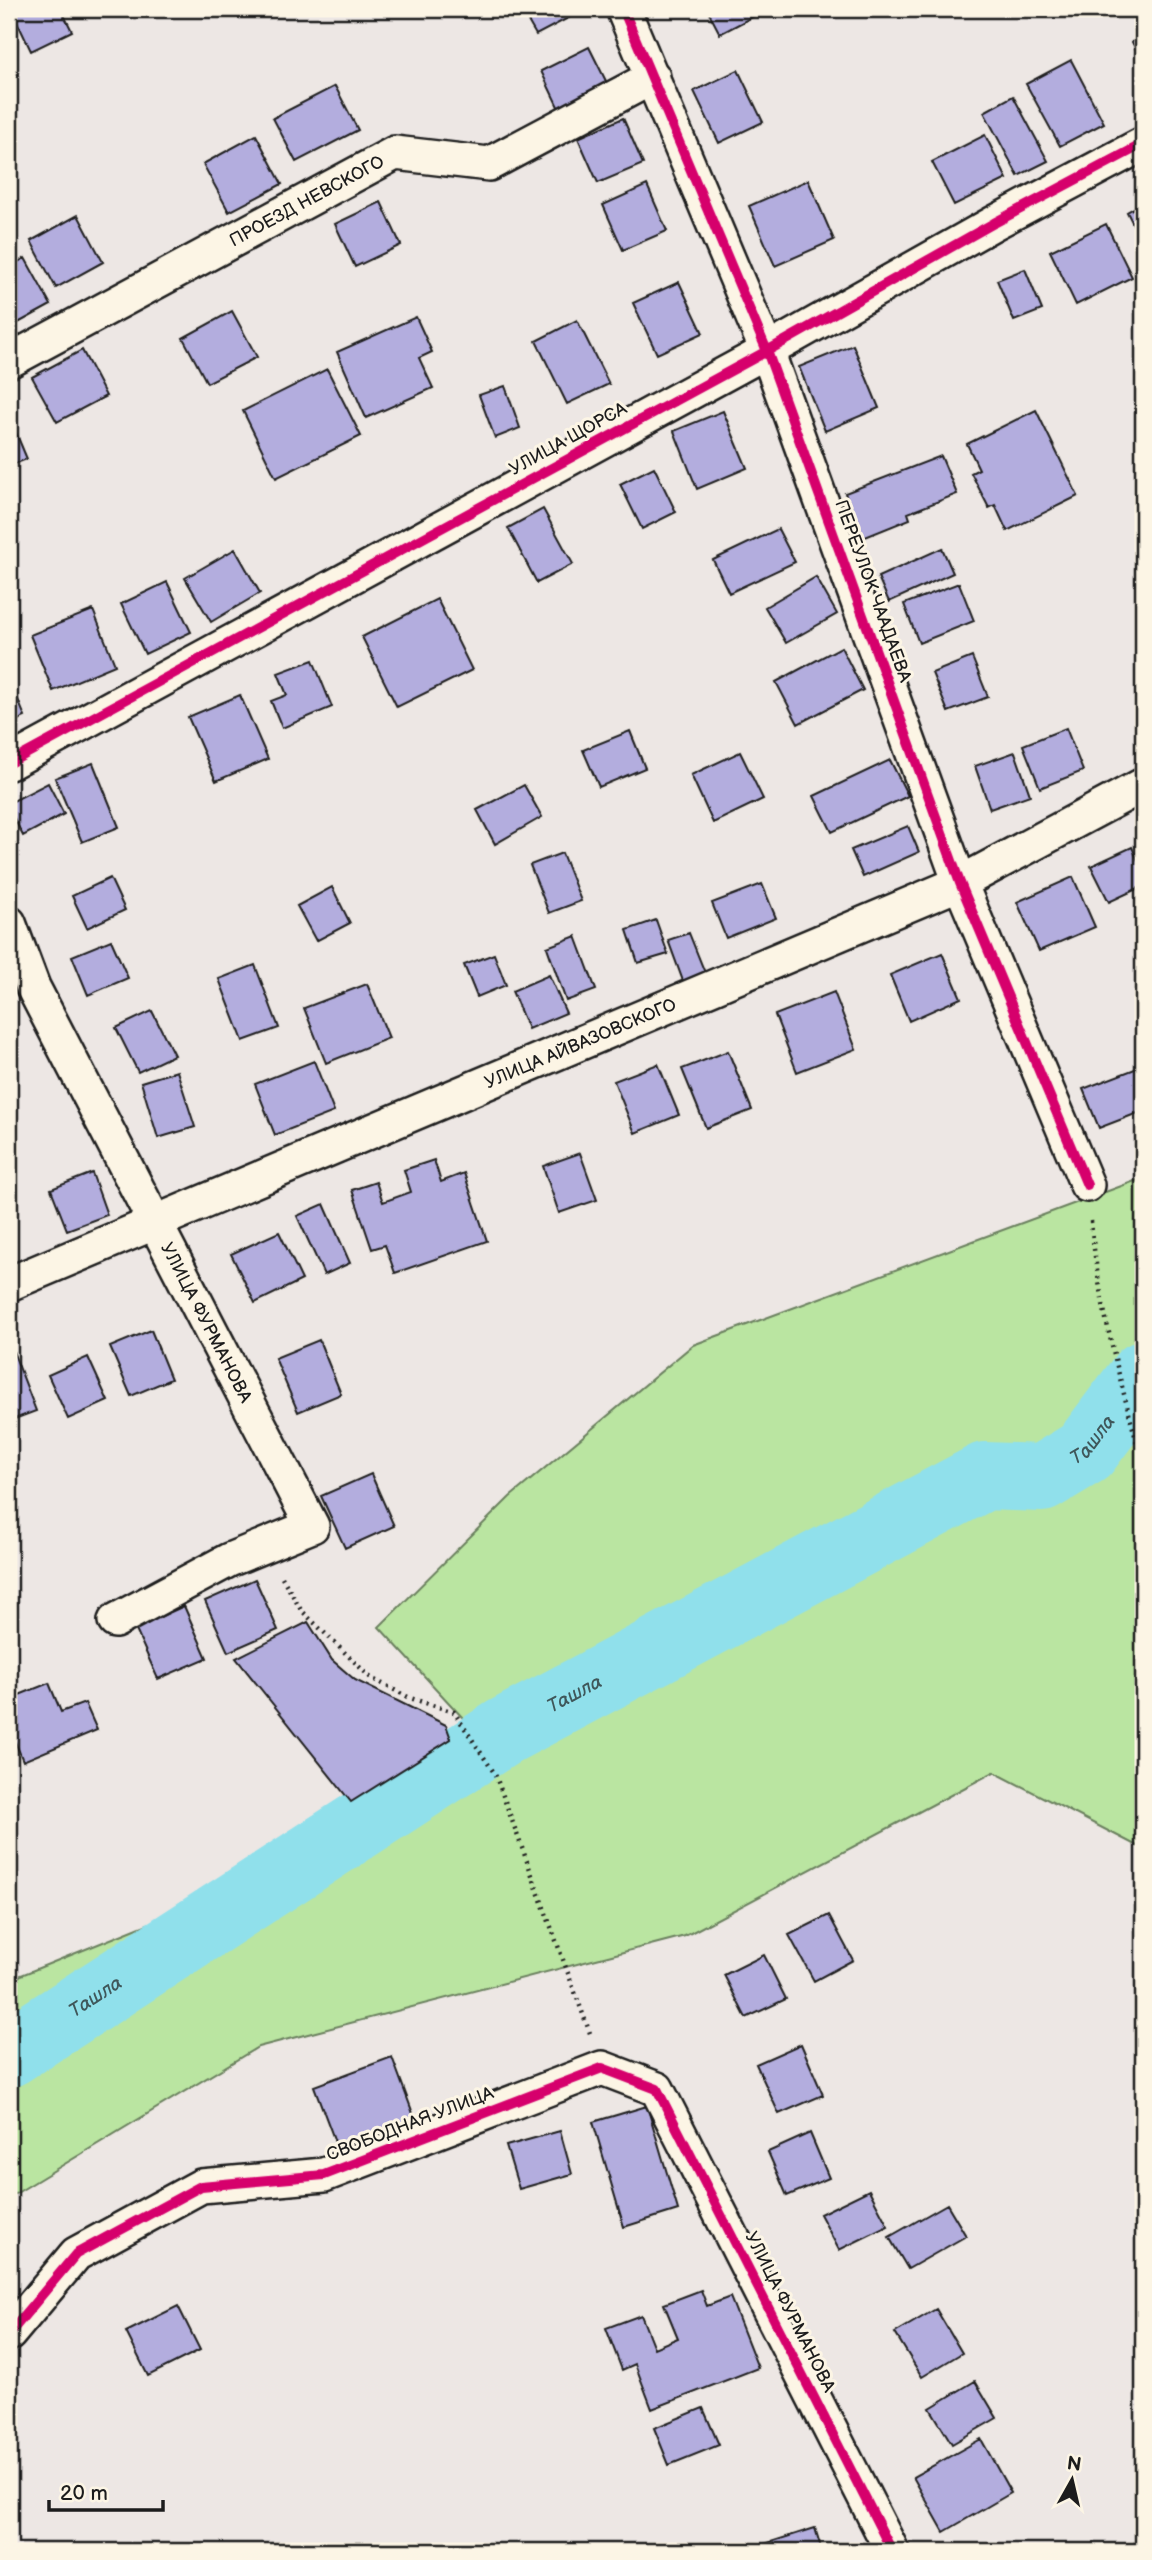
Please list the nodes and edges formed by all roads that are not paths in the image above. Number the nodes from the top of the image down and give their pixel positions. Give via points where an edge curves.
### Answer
1 (623, 9) edge
2 (653, 77) junction
3 (1143, 144) edge
4 (767, 351) junction
5 (9, 360) edge
6 (9, 763) edge
7 (1143, 785) edge
8 (960, 883) junction
9 (9, 923) edge
10 (1087, 1185) road end
11 (155, 1221) junction
12 (9, 1284) edge
13 (116, 1621) dead end
14 (657, 2089) joint
15 (9, 2334) edge
16 (892, 2551) edge

1 - 2 street, ПЕРЕУЛОК ЧААДАЕВА
2 - 4 street, ПЕРЕУЛОК ЧААДАЕВА
2 - 5 street, ПРОЕЗД НЕВСКОГО via 489,164 395,153
3 - 4 street, УЛИЦА ЩОРСА
4 - 6 street, УЛИЦА ЩОРСА
4 - 8 street, ПЕРЕУЛОК ЧААДАЕВА
7 - 8 street, УЛИЦА АЙВАЗОВСКОГО
8 - 10 street, ПЕРЕУЛОК ЧААДАЕВА
8 - 11 street, УЛИЦА АЙВАЗОВСКОГО
9 - 11 street, УЛИЦА ФУРМАНОВА via 33,987
11 - 12 street, УЛИЦА АЙВАЗОВСКОГО
11 - 13 street, УЛИЦА ФУРМАНОВА via 312,1526 229,1560
14 - 15 street, СВОБОДНАЯ УЛИЦА via 602,2068 324,2175 201,2186 76,2254
14 - 16 street, УЛИЦА ФУРМАНОВА

